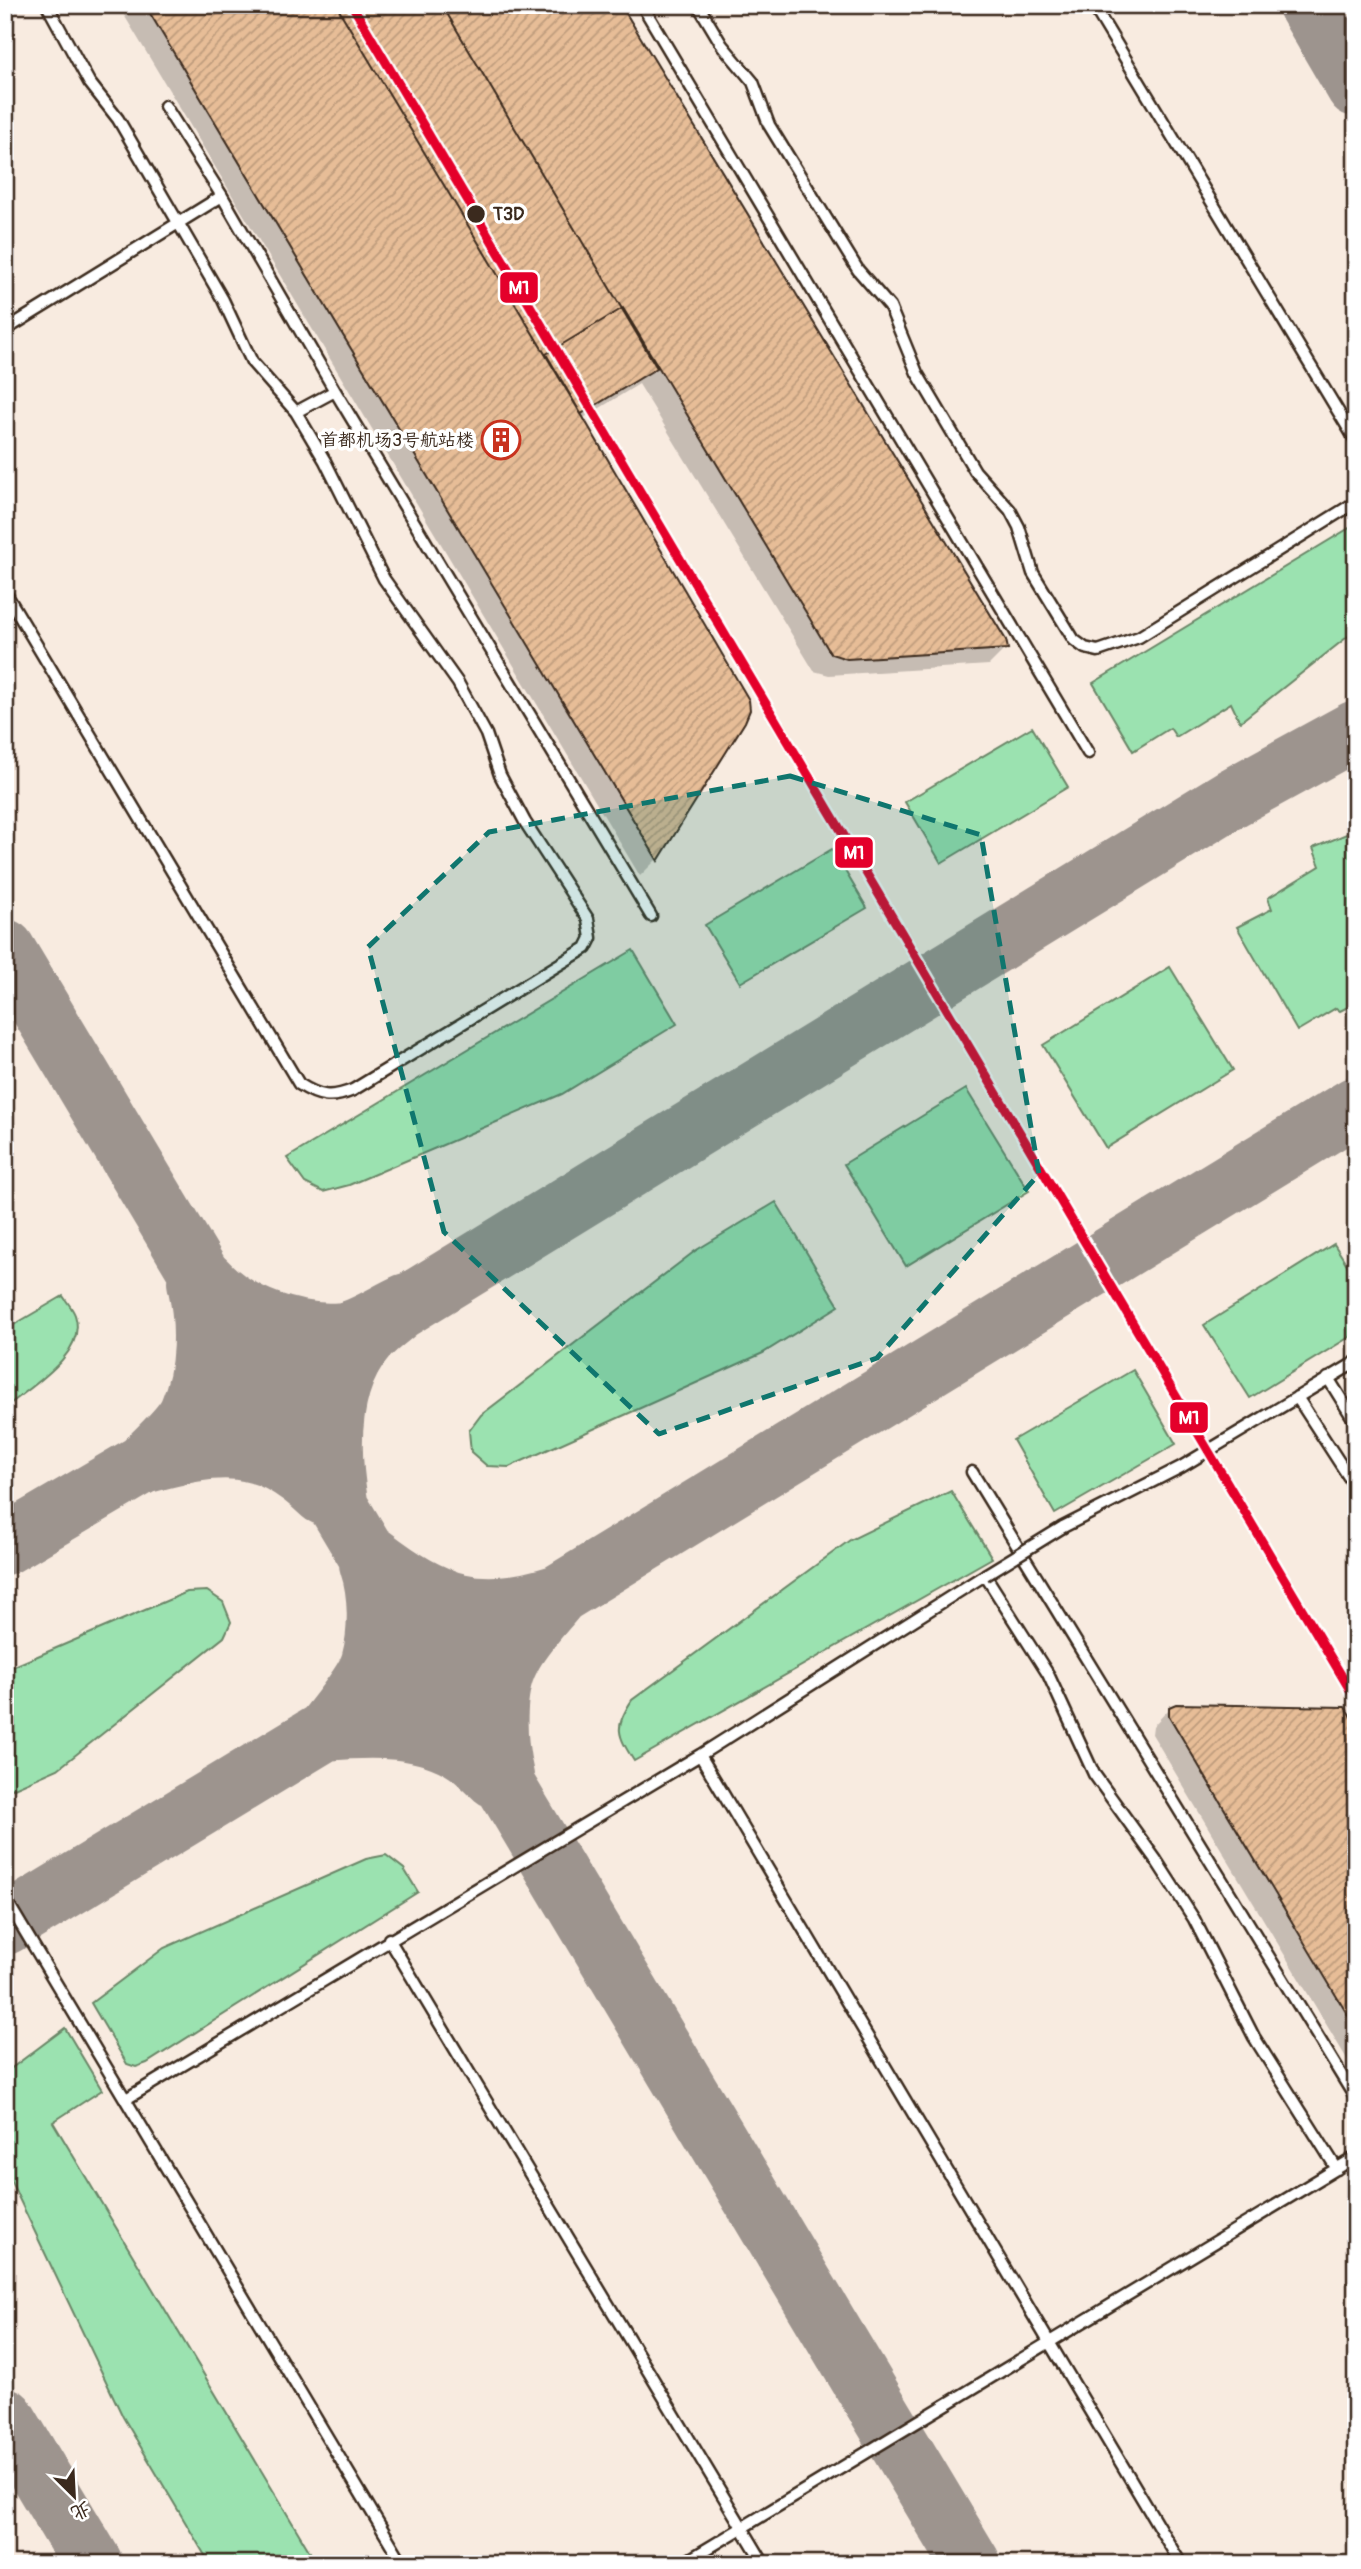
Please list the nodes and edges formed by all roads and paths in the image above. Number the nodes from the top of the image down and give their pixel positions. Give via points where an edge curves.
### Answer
1 (47, 5) edge
2 (642, 5) edge
3 (698, 5) edge
4 (1093, 5) edge
5 (165, 106) dead end
6 (222, 196) junction
7 (178, 225) junction
8 (5, 330) edge
9 (335, 391) junction
10 (296, 412) junction
11 (1356, 441) edge
12 (1356, 502) edge
13 (5, 592) edge
14 (1088, 753) dead end
15 (650, 916) dead end
16 (5, 1299) edge
17 (5, 1308) edge
18 (1356, 1362) edge
19 (1328, 1378) junction
20 (1297, 1397) junction
21 (1356, 1423) edge
22 (972, 1472) dead end
23 (1356, 1488) edge
24 (985, 1575) junction
25 (700, 1755) junction
26 (5, 1898) edge
27 (390, 1939) junction
28 (126, 2099) junction
29 (1356, 2099) edge
30 (1356, 2157) edge
31 (1337, 2169) junction
32 (1049, 2343) junction
33 (743, 2527) junction
34 (403, 2564) edge
35 (682, 2564) edge
36 (764, 2564) edge
37 (1181, 2564) edge

1 - 7 lane
2 - 14 lane
3 - 12 lane via 722,45 753,82 769,125 858,270 890,307 916,373 975,471 1010,510 1033,573 1074,640 1098,651 1139,637
4 - 11 lane
5 - 6 lane
6 - 7 lane
6 - 9 lane
7 - 8 lane
7 - 10 lane via 223,300 252,362
9 - 10 lane
9 - 15 lane
10 - 13 lane via 384,579 458,683 525,822 588,919 591,938 575,956 352,1090 333,1098 299,1084
16 - 17 lane
18 - 19 lane
19 - 20 lane
19 - 21 lane
20 - 23 lane
20 - 24 lane, bridge
22 - 29 lane
24 - 25 lane
24 - 31 lane via 1048,1674 1094,1774 1194,1919 1254,2037
25 - 27 lane
25 - 32 lane
26 - 28 lane
27 - 28 lane
27 - 33 lane
28 - 34 lane
30 - 31 lane
31 - 32 lane
32 - 33 lane
32 - 37 lane
33 - 35 lane
33 - 36 lane

